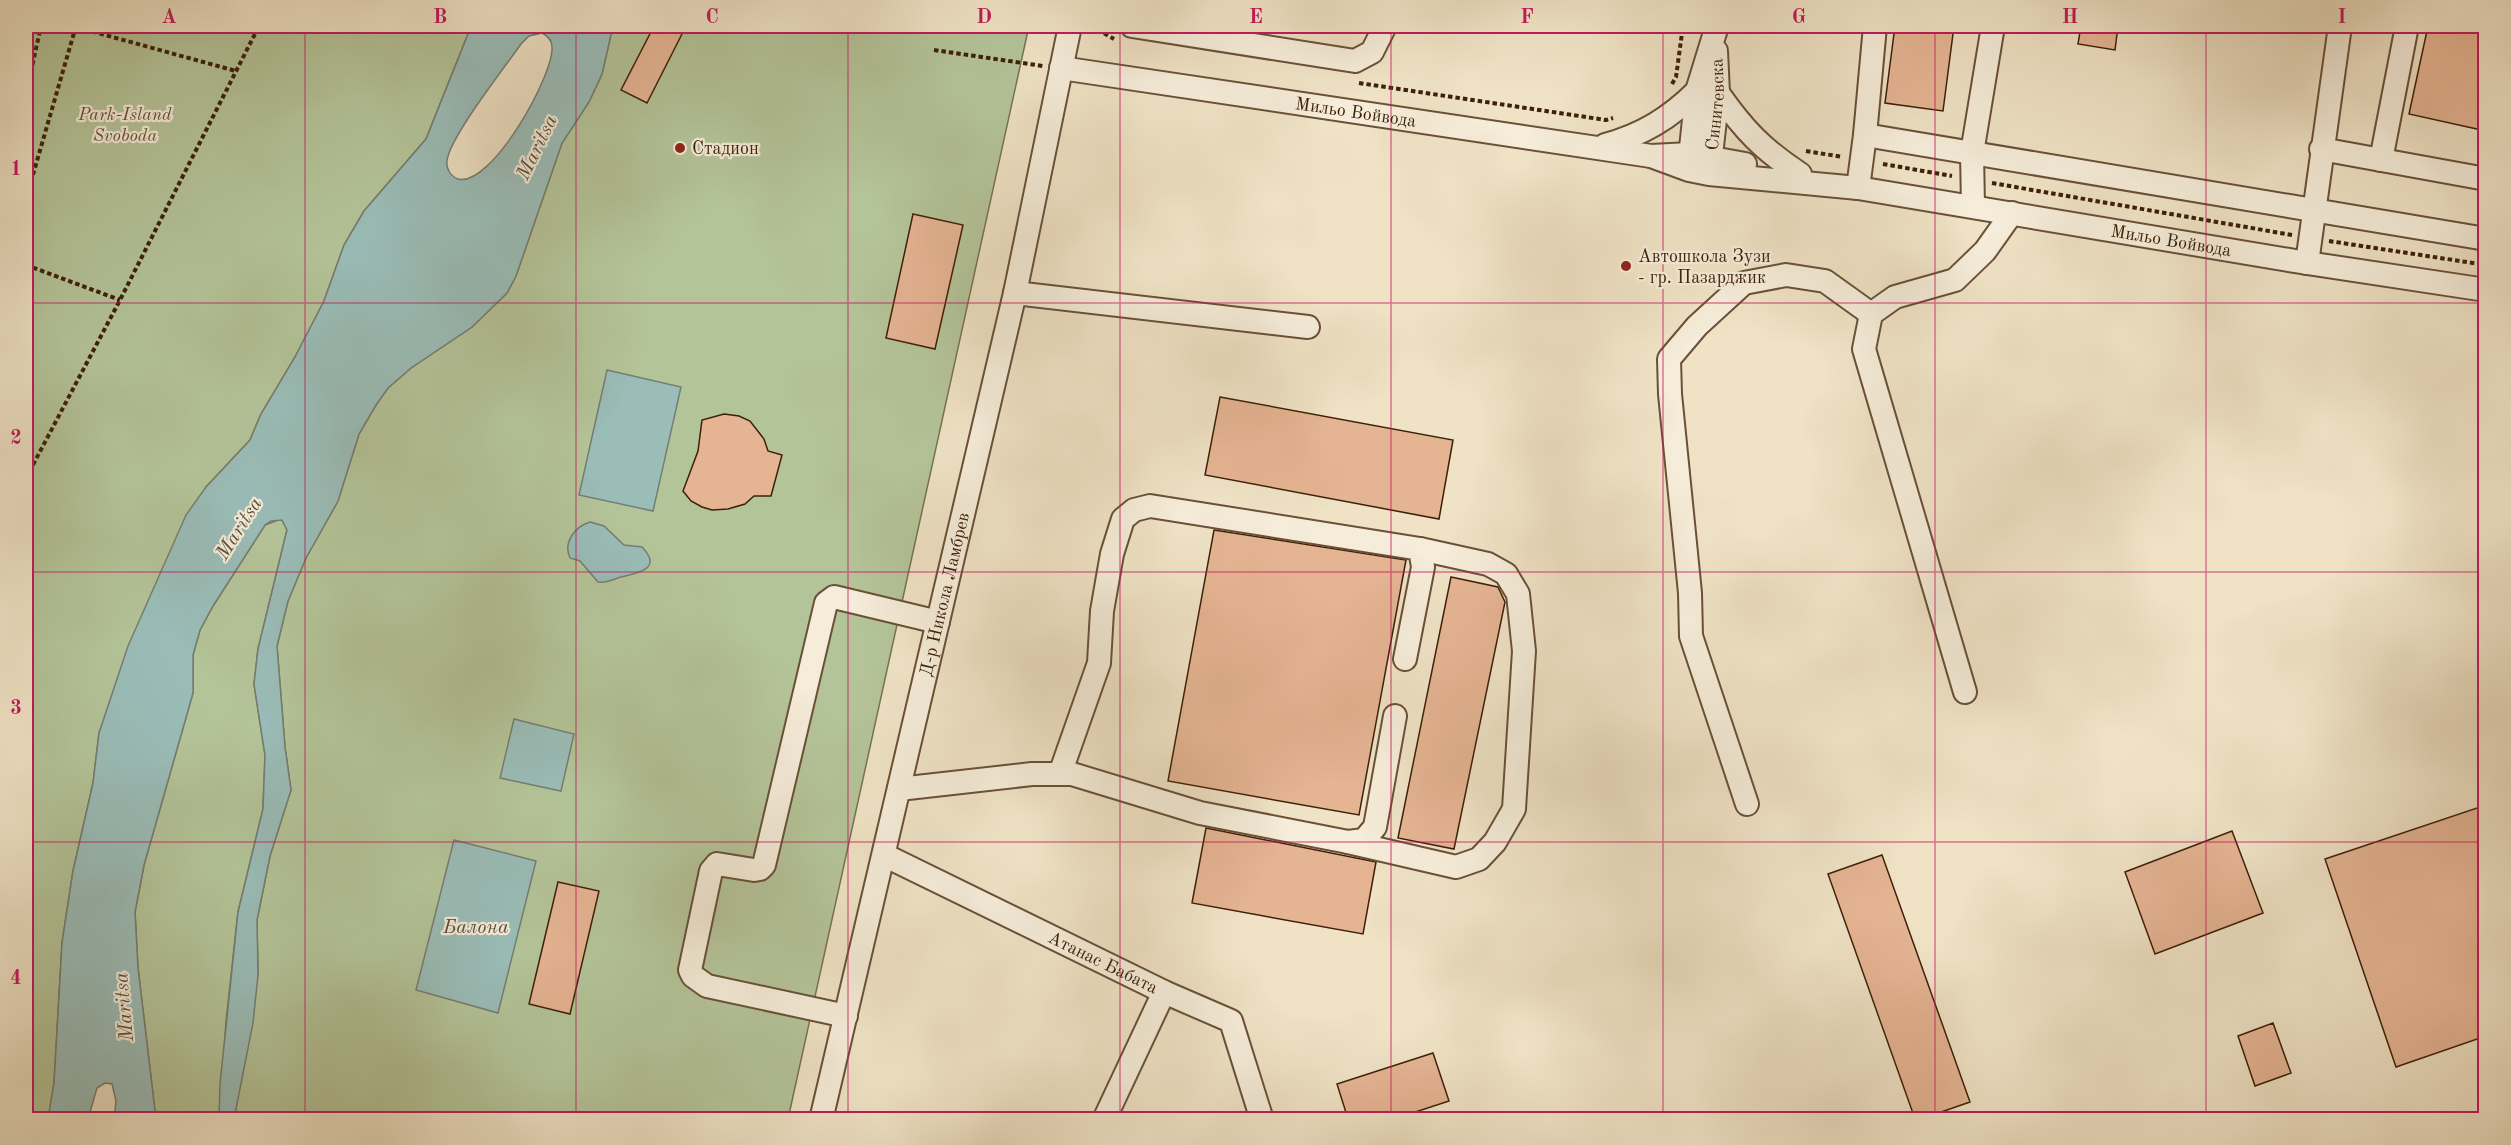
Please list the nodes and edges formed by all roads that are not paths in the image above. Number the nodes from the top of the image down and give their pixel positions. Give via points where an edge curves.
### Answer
1 (1070, 26) edge
2 (1385, 26) edge
3 (1875, 26) edge
4 (1992, 26) edge
5 (2340, 26) edge
6 (2407, 26) edge
7 (1716, 30) edge
8 (1127, 34) edge
9 (1061, 68) junction
10 (1707, 92) junction
11 (1865, 135) junction
12 (1597, 147) junction
13 (2321, 149) junction
14 (1972, 153) junction
15 (2381, 160) junction
16 (1700, 164) junction
17 (1800, 174) junction
18 (2486, 179) edge
19 (1858, 188) junction
20 (1973, 206) junction
21 (2314, 212) junction
22 (2012, 213) junction
23 (2486, 239) edge
24 (2307, 263) junction
25 (2486, 290) edge
26 (1015, 293) junction
27 (1871, 314) junction
28 (1308, 327) dead end
29 (1420, 549) junction
30 (938, 622) junction
31 (1405, 659) dead end
32 (1965, 692) dead end
33 (1395, 716) dead end
34 (1060, 774) junction
35 (899, 789) junction
36 (1747, 804) dead end
37 (1348, 842) junction
38 (884, 855) junction
39 (1164, 992) junction
40 (846, 1016) junction
41 (821, 1119) edge
42 (1104, 1119) edge
43 (1262, 1119) edge

1 - 9 street, Д-р Никола Ламбрев
2 - 8 street via 1372,52 1355,61
3 - 11 street
4 - 14 street
5 - 13 street
6 - 15 street
7 - 10 street, Синитевска
9 - 12 street, Мильо Войвода
9 - 26 street, Д-р Никола Ламбрев
10 - 12 street via 1656,125
10 - 16 street, Синитевска
10 - 17 street via 1761,146
11 - 14 street
11 - 19 street
12 - 16 street, Мильо Войвода
13 - 15 street
13 - 21 street
14 - 20 street
14 - 21 street
15 - 18 street
16 - 17 street, Мильо Войвода
16 - 19 street, Мильо Войвода
17 - 19 street, Мильо Войвода
19 - 20 street, Мильо Войвода
20 - 22 street, Мильо Войвода
21 - 23 street
21 - 24 street
22 - 24 street, Мильо Войвода
22 - 27 street via 1985,251 1955,280 1895,297
24 - 25 street, Мильо Войвода
26 - 28 street
26 - 30 street, Д-р Никола Ламбрев
27 - 32 street via 1864,349
27 - 36 street via 1825,281 1786,275 1744,284 1697,326 1669,359 1691,636
29 - 31 street via 1423,567
29 - 34 street via 1150,506 1134,510 1123,519 1113,554 1102,611 1099,663
29 - 37 street via 1488,564 1506,574 1518,594 1524,651 1514,809 1495,842 1479,859 1456,867
30 - 35 street, Д-р Никола Ламбрев
30 - 40 street via 834,597 826,603 764,865 754,870 717,864 711,871 690,970 693,976 707,986
33 - 37 street via 1375,827 1364,840
34 - 35 street
34 - 37 street via 1072,774 1200,813
35 - 38 street, Д-р Никола Ламбрев
38 - 39 street, Атанас Бабата
38 - 40 street, Д-р Никола Ламбрев
39 - 42 street
39 - 43 street, Атанас Бабата via 1231,1021
40 - 41 street, Д-р Никола Ламбрев

